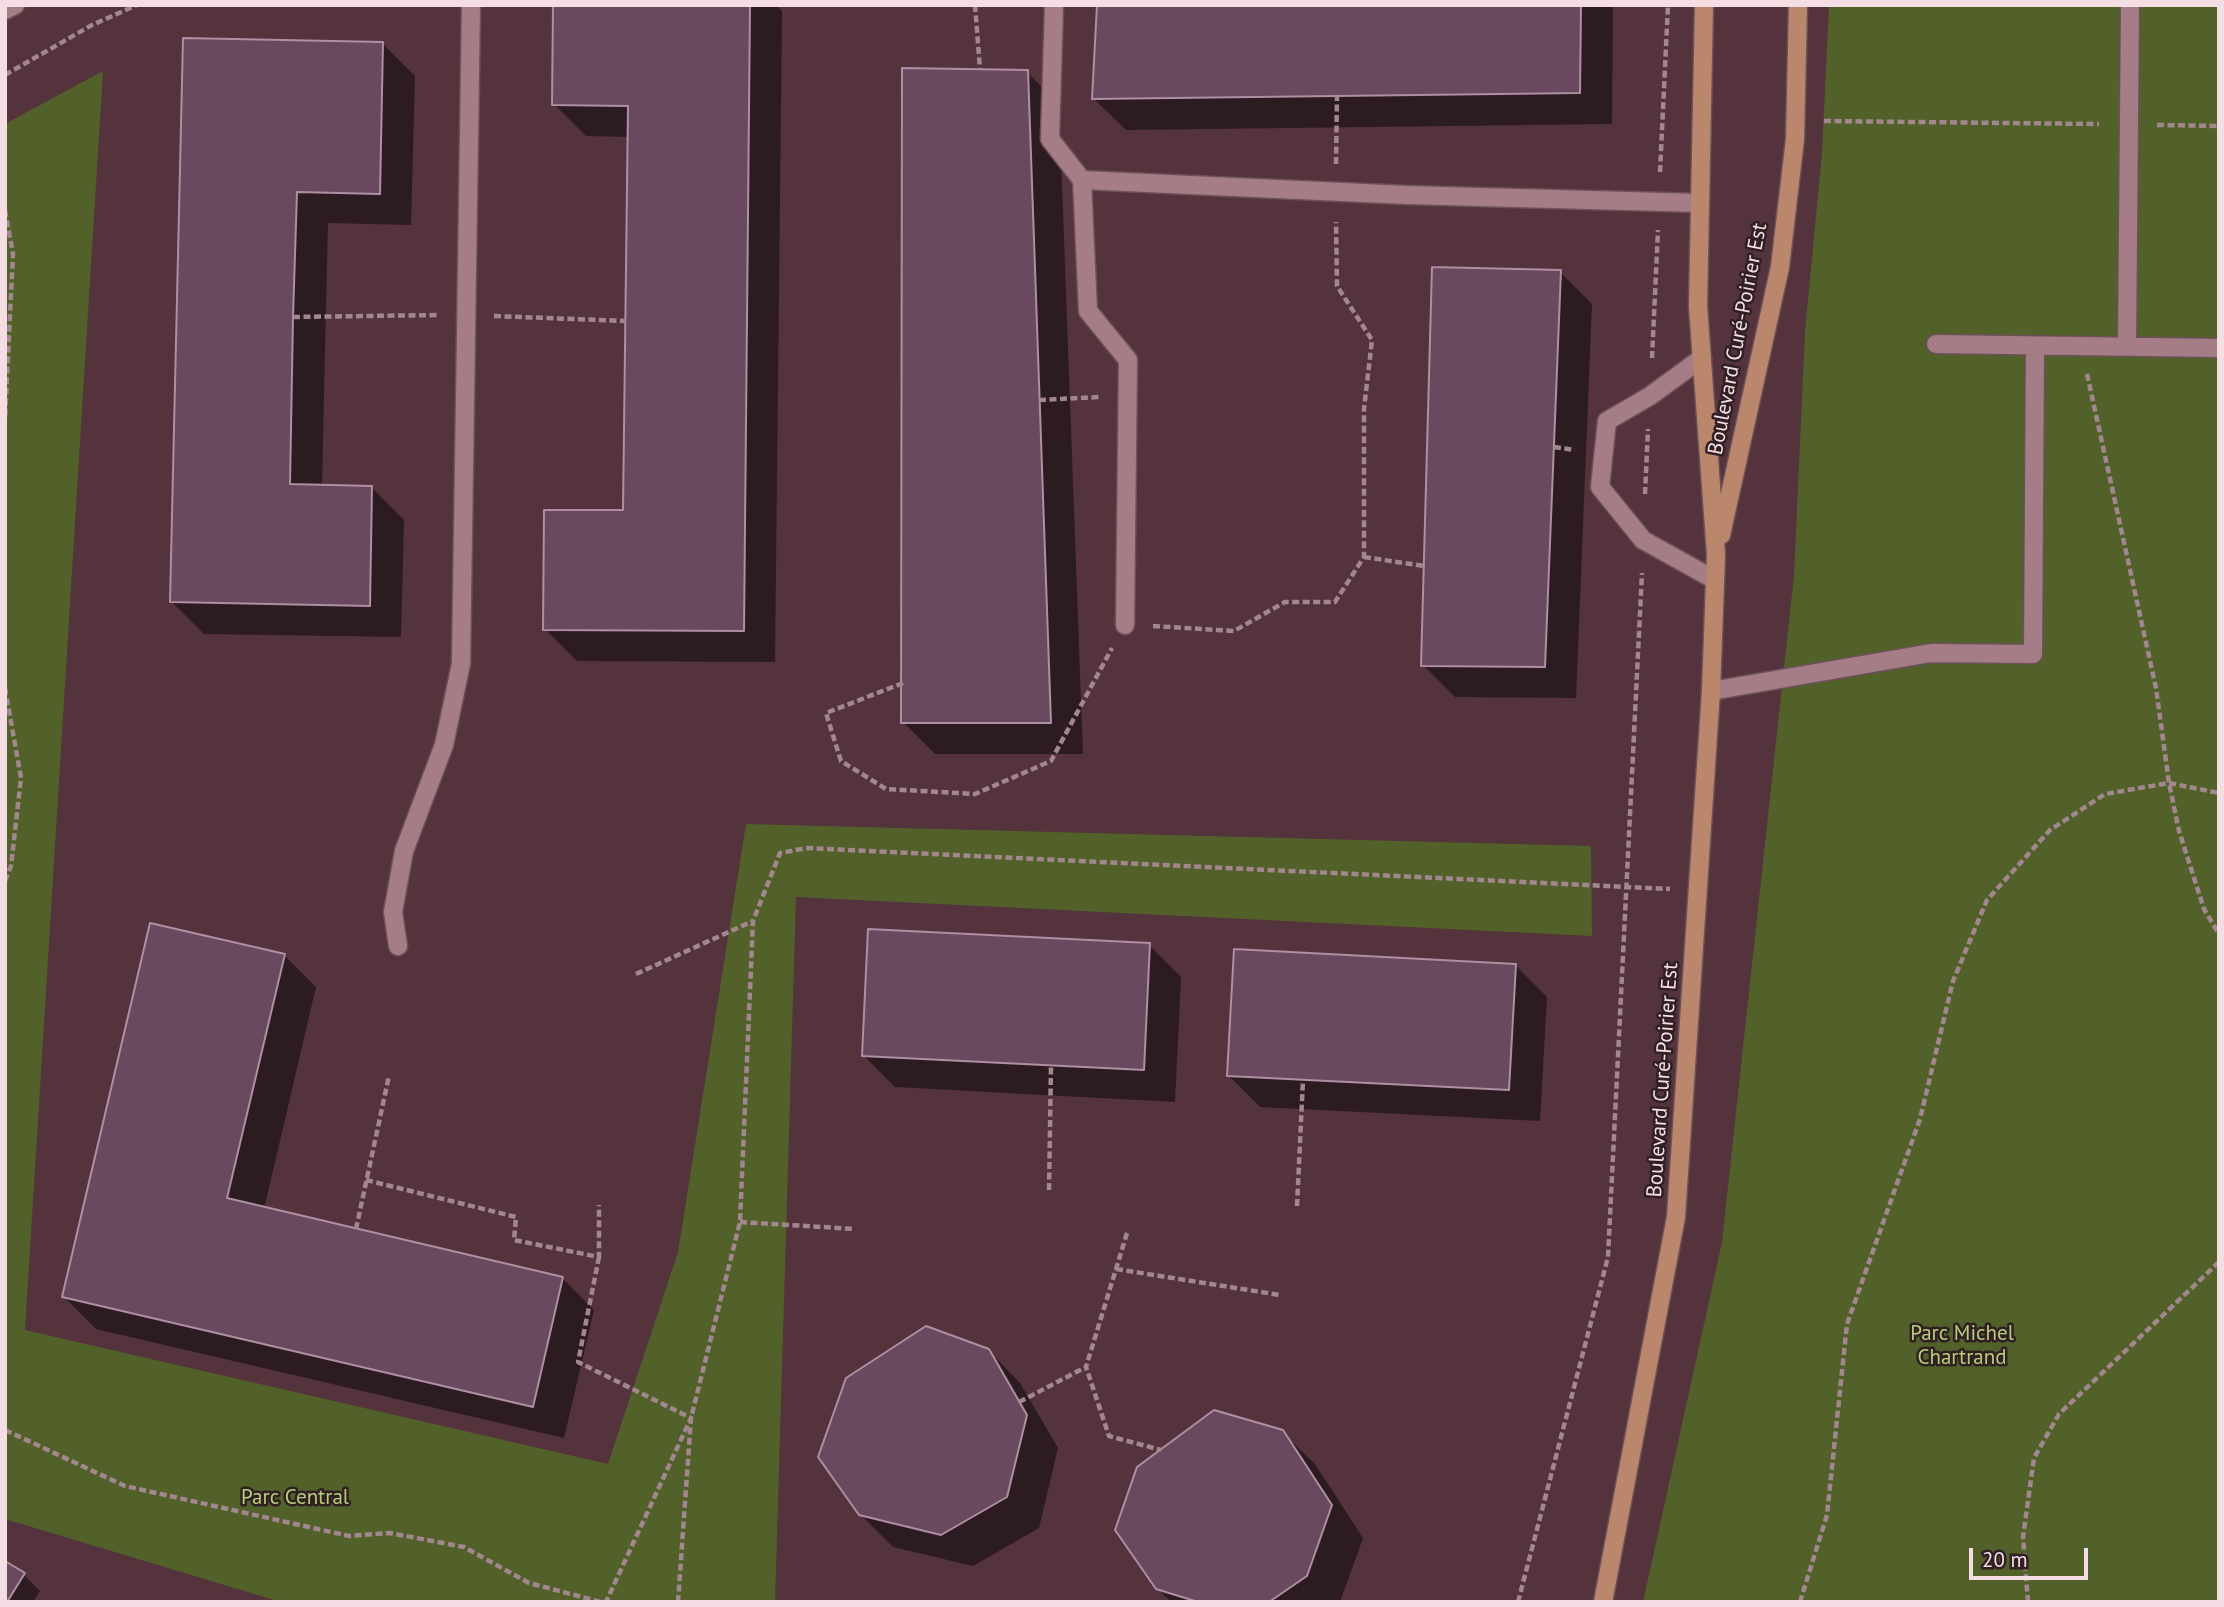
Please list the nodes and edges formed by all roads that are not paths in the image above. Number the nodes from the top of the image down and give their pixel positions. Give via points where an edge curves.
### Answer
1 (15, 5) edge
2 (471, 5) edge
3 (1054, 5) edge
4 (1704, 5) edge
5 (1798, 5) edge
6 (2130, 5) edge
7 (5, 10) edge
8 (1082, 180) junction
9 (1700, 203) junction
10 (1936, 344) dead end
11 (2035, 346) junction
12 (2127, 347) junction
13 (2219, 348) edge
14 (1702, 358) junction
15 (1716, 555) junction
16 (1715, 580) junction
17 (1125, 625) road end
18 (1711, 691) junction
19 (398, 946) dead end
20 (1603, 1602) edge

1 - 7 street
2 - 19 street via 461,664 444,745 404,851 393,912
3 - 8 street via 1050,139
4 - 9 main road, Boulevard Curé-Poirier Est
5 - 15 main road, Boulevard Curé-Poirier Est via 1795,139 1780,267
6 - 12 street
8 - 9 street
8 - 17 street via 1088,311 1128,360
9 - 14 main road, Boulevard Curé-Poirier Est
10 - 11 street
11 - 12 street
11 - 18 street via 2033,654 1931,653
12 - 13 street
14 - 15 main road, Boulevard Curé-Poirier Est
14 - 16 street via 1607,421 1600,487 1643,540
15 - 16 main road, Boulevard Curé-Poirier Est
16 - 18 main road, Boulevard Curé-Poirier Est
18 - 20 main road, Boulevard Curé-Poirier Est via 1676,1217

